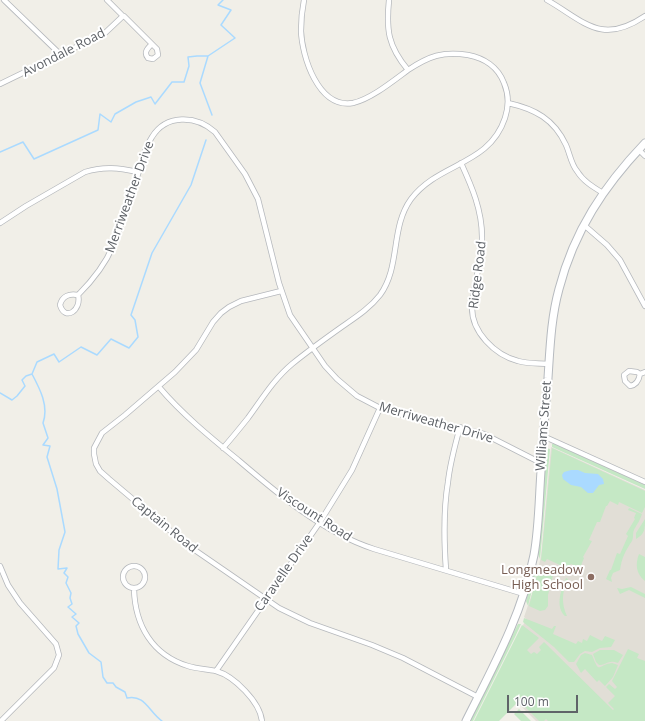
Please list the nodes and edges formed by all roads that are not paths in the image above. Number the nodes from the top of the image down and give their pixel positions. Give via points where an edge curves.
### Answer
1 (4, 0) edge
2 (107, 0) edge
3 (304, 0) edge
4 (389, 0) edge
5 (547, 0) edge
6 (123, 16) junction
7 (645, 16) edge
8 (152, 44) dead end
9 (61, 55) junction
10 (408, 70) junction
11 (0, 84) edge
12 (508, 103) junction
13 (645, 144) edge
14 (639, 150) junction
15 (645, 156) edge
16 (461, 164) junction
17 (138, 172) junction
18 (602, 193) junction
19 (0, 222) edge
20 (584, 225) junction
21 (281, 291) junction
22 (78, 295) junction
23 (645, 306) edge
24 (313, 349) junction
25 (549, 364) junction
26 (159, 387) junction
27 (380, 408) junction
28 (460, 428) junction
29 (544, 436) junction
30 (223, 448) junction
31 (542, 463) junction
32 (645, 482) edge
33 (320, 522) junction
34 (0, 566) edge
35 (446, 570) junction
36 (134, 589) junction
37 (524, 594) junction
38 (266, 600) junction
39 (216, 671) junction
40 (478, 696) junction
41 (1, 721) edge
42 (262, 721) edge
43 (466, 721) edge

1 - 9 street
2 - 6 street
3 - 10 street via 301,29 305,54 311,73 328,96 344,102 355,102
4 - 10 street via 387,26 390,41
5 - 7 street via 582,23 596,28 619,29
6 - 8 street
6 - 9 street, Avondale Road via 105,33
9 - 11 street, Avondale Road
10 - 12 street via 439,54 456,53 480,58 489,63 500,75 506,88
12 - 16 street via 502,125 493,141 479,154
12 - 18 street via 533,110 552,125 562,137 577,172
13 - 14 main road, Williams Street
14 - 15 street
14 - 18 main road, Williams Street
16 - 24 street via 430,180 406,207 397,230 393,266 380,295 363,312
16 - 25 street, Ridge Road via 476,198 482,234 472,305 478,330 494,348 511,358 521,362
17 - 19 street via 113,167 85,172
17 - 21 street, Merriweather Drive via 149,141 163,125 186,119 202,123 212,129 245,174 258,199
17 - 22 street, Merriweather Drive via 111,252 96,275
18 - 20 main road, Williams Street
20 - 23 street via 620,260
20 - 25 main road, Williams Street via 568,258 559,289
21 - 24 street, Merriweather Drive via 290,314
21 - 26 street, Captain Road via 241,301 221,313 196,350
22 - 22 street, Merriweather Drive via 78,306 74,311 64,311 60,305 62,299 69,294
24 - 27 street, Merriweather Drive via 345,387 366,402
24 - 30 street via 278,377
25 - 29 main road, Williams Street
26 - 30 street, Viscount Road via 186,416
26 - 38 street, Captain Road via 102,433 94,451 96,464 100,471 186,544
27 - 28 street, Merriweather Drive
27 - 33 street, Caravelle Drive via 352,470
28 - 31 street, Merriweather Drive via 493,438
28 - 35 street via 446,494
29 - 31 main road, Williams Street
29 - 32 street
30 - 33 street, Viscount Road via 303,512
31 - 37 main road, Williams Street via 534,553
33 - 35 street, Viscount Road via 358,544
33 - 38 street, Caravelle Drive
34 - 41 street via 20,603 56,644 58,655 54,668
35 - 37 street, Viscount Road
36 - 36 street via 142,586 145,575 140,568 132,566 124,571 122,580 125,585
36 - 39 street via 138,617 144,632 155,645 178,663
37 - 40 main road, Williams Street via 511,630
38 - 39 street, Caravelle Drive
38 - 40 street, Captain Road via 302,620 403,658
39 - 42 street via 245,692 258,708
40 - 43 main road, Williams Street

